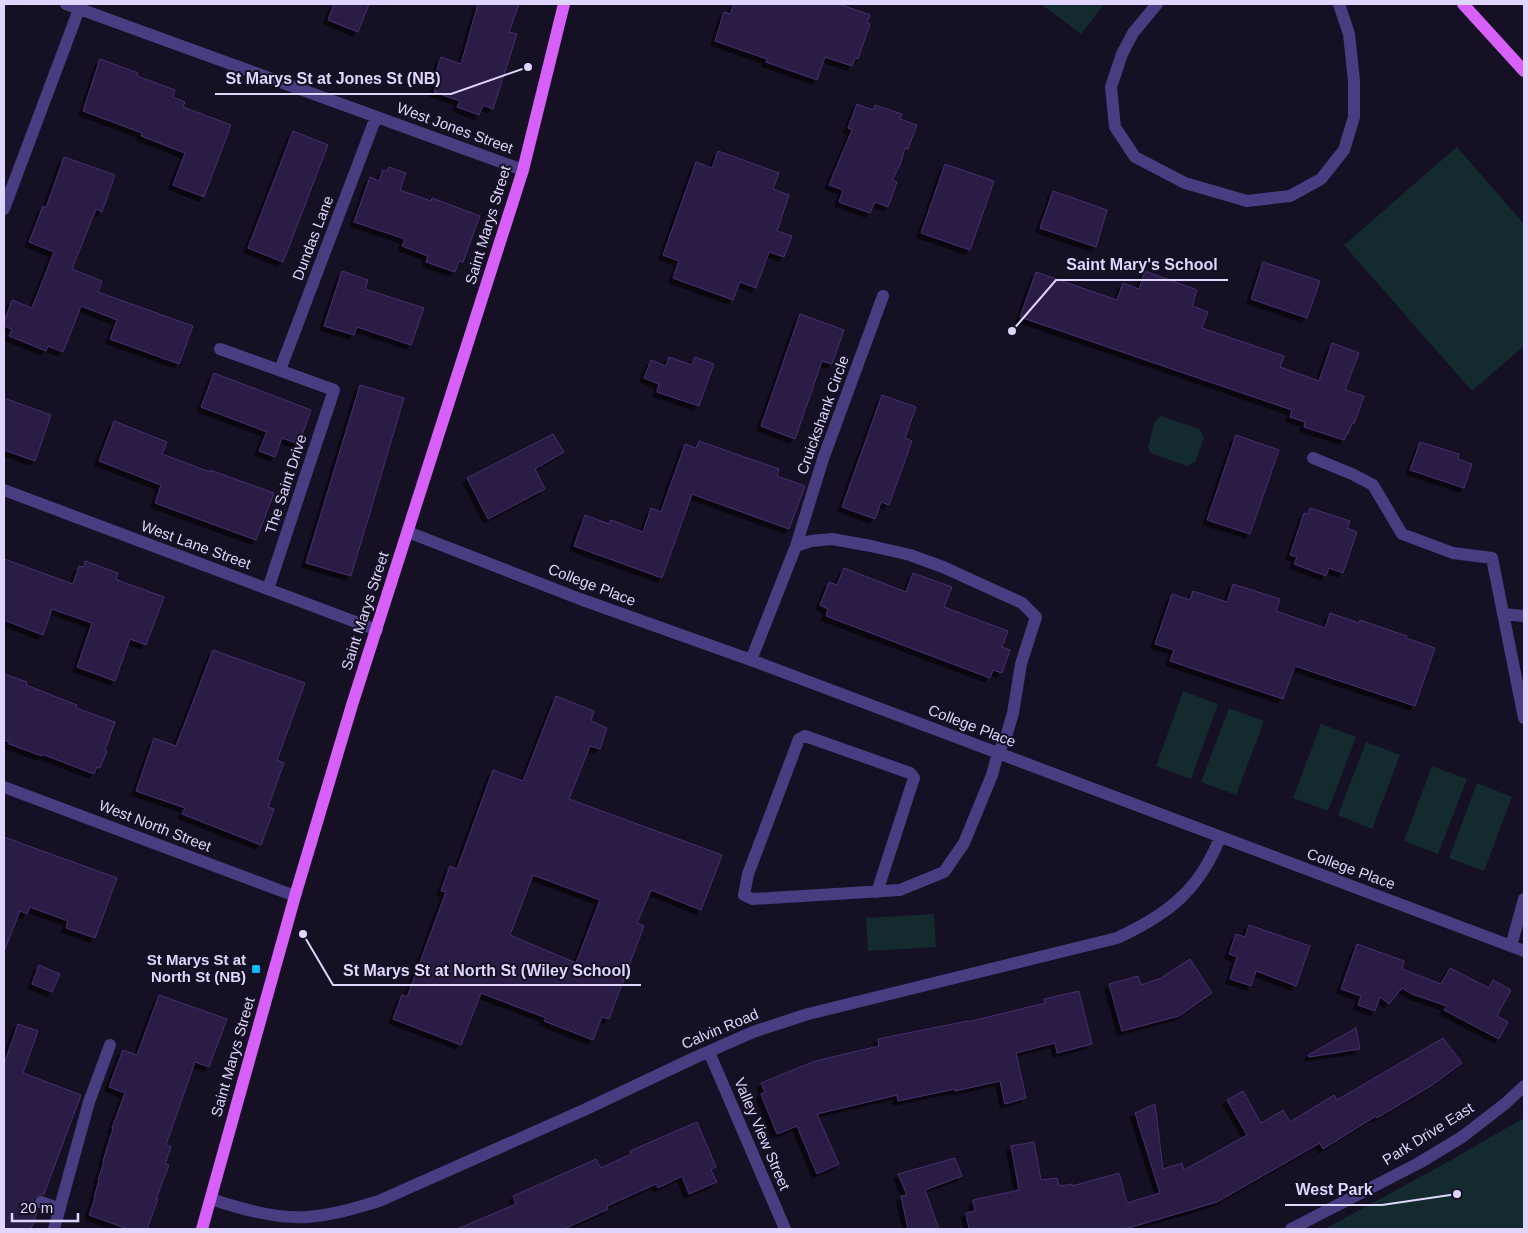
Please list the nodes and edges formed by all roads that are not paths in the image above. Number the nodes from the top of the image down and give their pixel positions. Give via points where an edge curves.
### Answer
1 (66, 4) edge
2 (564, 4) edge
3 (1158, 4) edge
4 (1340, 4) edge
5 (1463, 4) edge
6 (80, 6) edge
7 (1524, 71) edge
8 (376, 117) junction
9 (523, 170) junction
10 (4, 208) edge
11 (883, 296) dead end
12 (220, 349) dead end
13 (280, 370) junction
14 (1313, 458) dead end
15 (4, 490) edge
16 (408, 532) junction
17 (796, 546) junction
18 (268, 589) junction
19 (1503, 614) junction
20 (1524, 616) edge
21 (377, 630) junction
22 (751, 660) junction
23 (1524, 718) edge
24 (998, 752) junction
25 (4, 786) edge
26 (1220, 838) junction
27 (877, 892) junction
28 (295, 896) junction
29 (1524, 899) edge
30 (1511, 946) junction
31 (1524, 951) edge
32 (110, 1045) dead end
33 (708, 1052) junction
34 (1524, 1086) edge
35 (211, 1199) junction
36 (41, 1202) dead end
37 (60, 1209) junction
38 (54, 1229) edge
39 (202, 1229) edge
40 (785, 1229) edge
41 (1291, 1229) edge

1 - 6 street, West Jones Street
2 - 9 main road, Saint Marys Street
3 - 4 street via 1133,33 1122,54 1111,87 1115,127 1135,157 1185,184 1247,202 1290,196 1321,179 1344,150 1354,117 1354,81 1349,34
5 - 7 main road
6 - 8 street, West Jones Street
6 - 10 street
8 - 9 street, West Jones Street
8 - 13 street, Dundas Lane
9 - 16 main road, Saint Marys Street
11 - 17 street, Cruickshank Circle via 823,459
12 - 13 street
13 - 18 street, The Saint Drive via 334,390
14 - 19 street via 1373,486 1402,534 1452,553 1492,558
15 - 18 street, West Lane Street
16 - 21 main road, Saint Marys Street
16 - 22 street, College Place via 580,599
17 - 22 street, Cruickshank Circle
17 - 24 street via 832,539 910,555 1022,603 1036,617 1021,664 1013,714
18 - 21 street, West Lane Street
19 - 20 street
19 - 23 street
21 - 28 main road, Saint Marys Street
22 - 24 street, College Place
24 - 26 street, College Place
24 - 27 street via 964,843 944,872 900,890
25 - 28 street, West North Street
26 - 30 street, College Place
26 - 33 street, Calvin Road via 1197,881 1183,896 1148,923 1117,938 808,1014 753,1032
27 - 27 street via 752,899 744,894 748,874 799,739 805,736 910,773 914,778
28 - 35 main road, Saint Marys Street
29 - 30 street
30 - 31 street, College Place
32 - 37 street via 89,1102
33 - 35 street, Calvin Road via 380,1201 332,1214 298,1216 258,1212
33 - 40 street, Valley View Street
34 - 41 street, Park Drive East via 1462,1136 1419,1163
35 - 39 main road, Saint Marys Street
36 - 37 street
37 - 38 street

